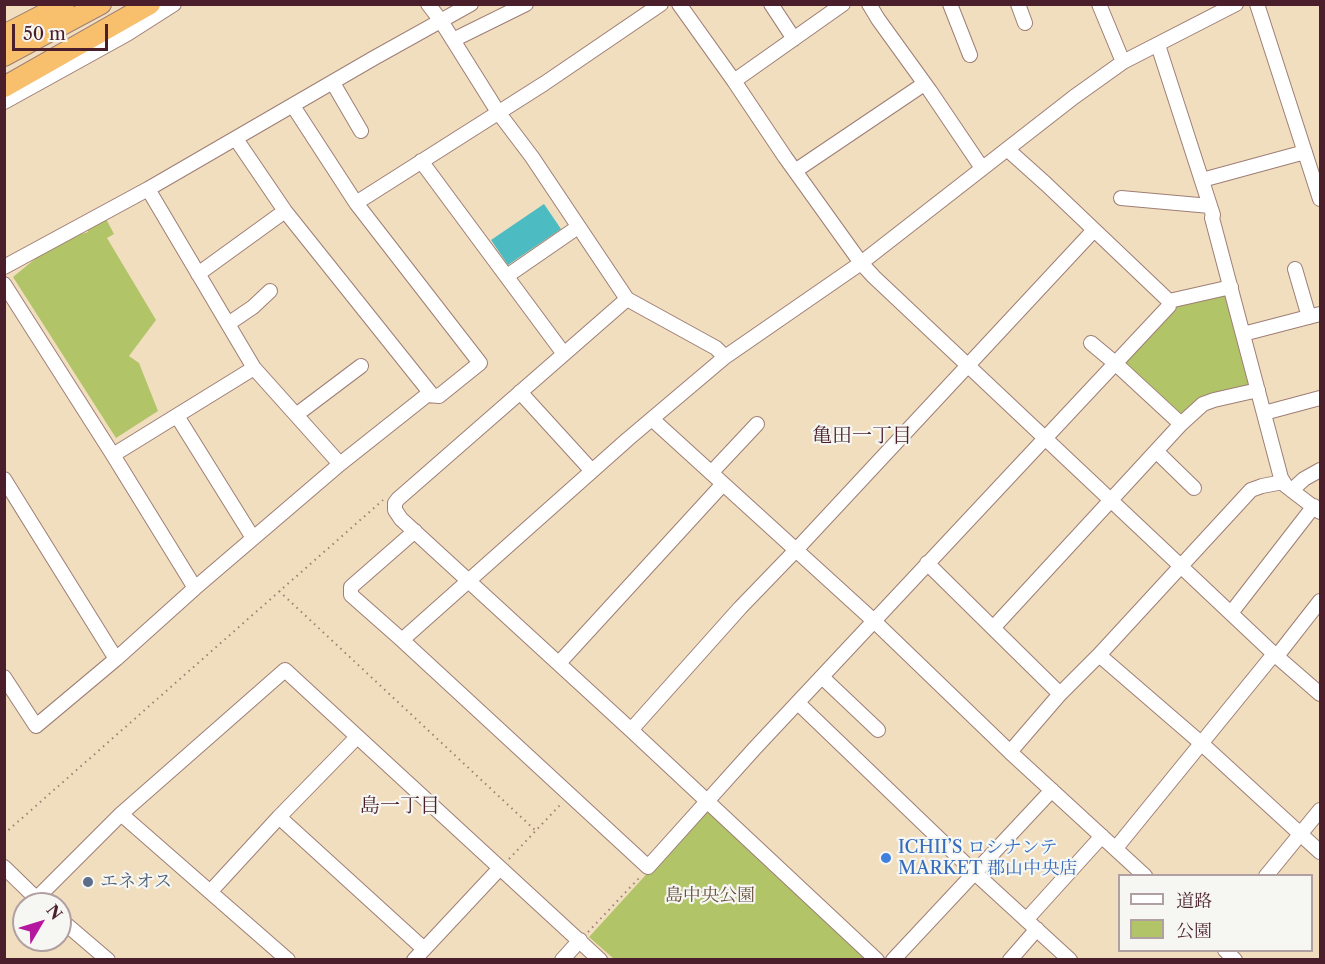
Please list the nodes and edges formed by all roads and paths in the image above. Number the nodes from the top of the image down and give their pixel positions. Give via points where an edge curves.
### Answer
1 (64, 4) edge
2 (101, 4) edge
3 (150, 4) edge
4 (174, 4) edge
5 (428, 4) edge
6 (471, 4) edge
7 (526, 4) edge
8 (661, 4) edge
9 (679, 4) edge
10 (771, 4) edge
11 (843, 4) edge
12 (950, 4) edge
13 (1018, 4) edge
14 (1098, 4) edge
15 (1236, 4) edge
16 (1257, 4) edge
17 (873, 6) edge
18 (441, 21) junction
19 (1025, 23) dead end
20 (4, 35) edge
21 (794, 39) junction
22 (453, 40) junction
23 (1158, 45) junction
24 (970, 55) dead end
25 (4, 56) edge
26 (1123, 62) junction
27 (734, 81) junction
28 (333, 82) junction
29 (924, 84) junction
30 (4, 87) edge
31 (4, 102) edge
32 (292, 106) junction
33 (498, 112) junction
34 (361, 131) dead end
35 (236, 139) junction
36 (1007, 149) junction
37 (1305, 152) junction
38 (421, 161) junction
39 (982, 168) junction
40 (795, 171) junction
41 (1202, 180) junction
42 (148, 189) junction
43 (1121, 198) dead end
44 (1320, 199) edge
45 (356, 203) junction
46 (1210, 207) junction
47 (285, 211) junction
48 (578, 227) junction
49 (1094, 230) junction
50 (861, 263) junction
51 (4, 267) edge
52 (1295, 269) dead end
53 (198, 274) junction
54 (507, 276) junction
55 (4, 284) edge
56 (1231, 287) junction
57 (270, 291) dead end
58 (627, 298) junction
59 (1169, 301) junction
60 (1315, 315) edge
61 (228, 324) junction
62 (1243, 334) junction
63 (1091, 343) dead end
64 (564, 354) junction
65 (725, 357) junction
66 (1115, 363) junction
67 (967, 365) junction
68 (361, 366) dead end
69 (254, 368) junction
70 (1258, 390) junction
71 (520, 392) junction
72 (432, 395) junction
73 (1320, 398) edge
74 (1264, 413) junction
75 (177, 416) junction
76 (296, 416) junction
77 (651, 419) junction
78 (757, 424) dead end
79 (1181, 424) junction
80 (1046, 438) junction
81 (1156, 451) junction
82 (113, 455) junction
83 (340, 464) junction
84 (1320, 470) edge
85 (592, 471) junction
86 (711, 473) junction
87 (4, 479) edge
88 (723, 484) junction
89 (1288, 486) junction
90 (1194, 488) dead end
91 (387, 496) dead end
92 (1111, 500) junction
93 (1317, 509) edge
94 (415, 531) junction
95 (254, 538) junction
96 (796, 550) junction
97 (927, 563) junction
98 (1181, 566) junction
99 (468, 580) junction
100 (195, 588) junction
101 (279, 591) junction
102 (1320, 601) edge
103 (1231, 613) junction
104 (874, 621) junction
105 (993, 628) junction
106 (402, 640) junction
107 (1099, 654) junction
108 (1275, 655) junction
109 (116, 658) junction
110 (559, 663) junction
111 (4, 677) edge
112 (822, 677) junction
113 (1060, 694) junction
114 (1320, 694) edge
115 (798, 703) junction
116 (631, 730) junction
117 (878, 730) dead end
118 (357, 736) junction
119 (1202, 743) junction
120 (1010, 752) junction
121 (1052, 790) junction
122 (570, 795) junction
123 (708, 801) junction
124 (1320, 810) edge
125 (122, 814) junction
126 (279, 817) junction
127 (536, 831) junction
128 (4, 835) edge
129 (1300, 835) junction
130 (1102, 836) junction
131 (1116, 848) junction
132 (1320, 852) edge
133 (504, 863) junction
134 (4, 867) edge
135 (648, 867) junction
136 (975, 873) junction
137 (1143, 874) edge
138 (1268, 874) edge
139 (211, 891) junction
140 (30, 892) edge
141 (48, 892) edge
142 (1031, 925) junction
143 (72, 929) edge
144 (580, 940) junction
145 (419, 954) edge
146 (108, 960) edge
147 (288, 960) edge
148 (562, 960) edge
149 (600, 960) edge
150 (877, 960) edge
151 (893, 960) edge
152 (1010, 960) edge
153 (1070, 960) edge

1 - 20 highway
2 - 25 highway
3 - 30 highway
4 - 31 street
5 - 18 street
6 - 18 street
7 - 22 street
8 - 33 street
9 - 27 street
10 - 21 street
11 - 21 street
12 - 24 street
13 - 19 street
14 - 26 street
15 - 23 street
16 - 37 street
17 - 29 street
18 - 22 street
18 - 28 street
21 - 27 street
22 - 33 street
23 - 26 street
23 - 41 street
26 - 36 street
27 - 40 street
28 - 32 street
28 - 34 street
29 - 39 street
29 - 40 street
32 - 35 street
32 - 45 street
33 - 38 street
33 - 48 street
35 - 42 street
35 - 47 street
36 - 39 street
36 - 49 street
37 - 41 street
37 - 44 street
38 - 45 street
38 - 54 street
39 - 50 street
40 - 50 street
41 - 46 street
42 - 51 street
42 - 53 street
43 - 46 street
45 - 72 street via 480,363 439,396
46 - 56 street
47 - 53 street
47 - 72 street
48 - 54 street
48 - 58 street
49 - 59 street
49 - 67 street
50 - 65 street
50 - 67 street
52 - 60 street
53 - 61 street
54 - 64 street
55 - 82 street
56 - 59 street
56 - 62 street
57 - 61 street
58 - 64 street
58 - 65 street via 707,342
59 - 66 street via 1169,306
60 - 62 street
61 - 69 street
62 - 70 street
63 - 66 street
64 - 71 street
65 - 77 street
66 - 79 street
66 - 80 street
67 - 80 street
67 - 96 street
68 - 76 street
69 - 75 street
69 - 76 street
70 - 74 street
70 - 79 street via 1208,401
71 - 85 street
71 - 94 street via 398,499 395,510
72 - 83 street
73 - 74 street
74 - 89 street
75 - 82 street
75 - 95 street
76 - 83 street
77 - 85 street
77 - 86 street
78 - 86 street
79 - 81 street
80 - 92 street
80 - 97 street
81 - 90 street
81 - 92 street
82 - 100 street
83 - 95 street
84 - 89 street
85 - 99 street
86 - 88 street
87 - 109 street
88 - 96 street
88 - 110 street
89 - 93 street
89 - 98 street via 1251,490
91 - 101 path
92 - 98 street
92 - 105 street
93 - 103 street
94 - 99 street
94 - 106 street via 351,587 351,595
95 - 100 street
96 - 104 street
96 - 116 street
97 - 104 street
97 - 105 street
98 - 103 street
98 - 107 street
99 - 106 street
99 - 110 street
100 - 109 street
101 - 127 path
101 - 128 path
102 - 108 street
103 - 108 street
104 - 112 street
104 - 120 street
105 - 113 street
106 - 122 street
107 - 113 street
107 - 119 street
108 - 114 street
108 - 119 street
109 - 111 street via 36,726
110 - 116 street
112 - 115 street
112 - 117 street
113 - 120 street
115 - 123 street
115 - 136 street
116 - 123 street
118 - 125 street via 285,670
118 - 126 street
118 - 133 street
119 - 129 street
119 - 131 street
120 - 121 street
121 - 130 street
121 - 136 street
122 - 127 path
122 - 135 street
123 - 135 street
123 - 150 street
124 - 129 street
125 - 139 street
125 - 141 street
126 - 139 street
126 - 145 street
127 - 133 path
129 - 132 street
129 - 138 street
130 - 131 street
130 - 142 street
131 - 137 street
133 - 144 street
133 - 145 street
134 - 140 street
135 - 144 path
136 - 142 street
136 - 151 street
139 - 147 street
142 - 152 street
142 - 153 street
143 - 146 street
144 - 148 street
144 - 149 street

